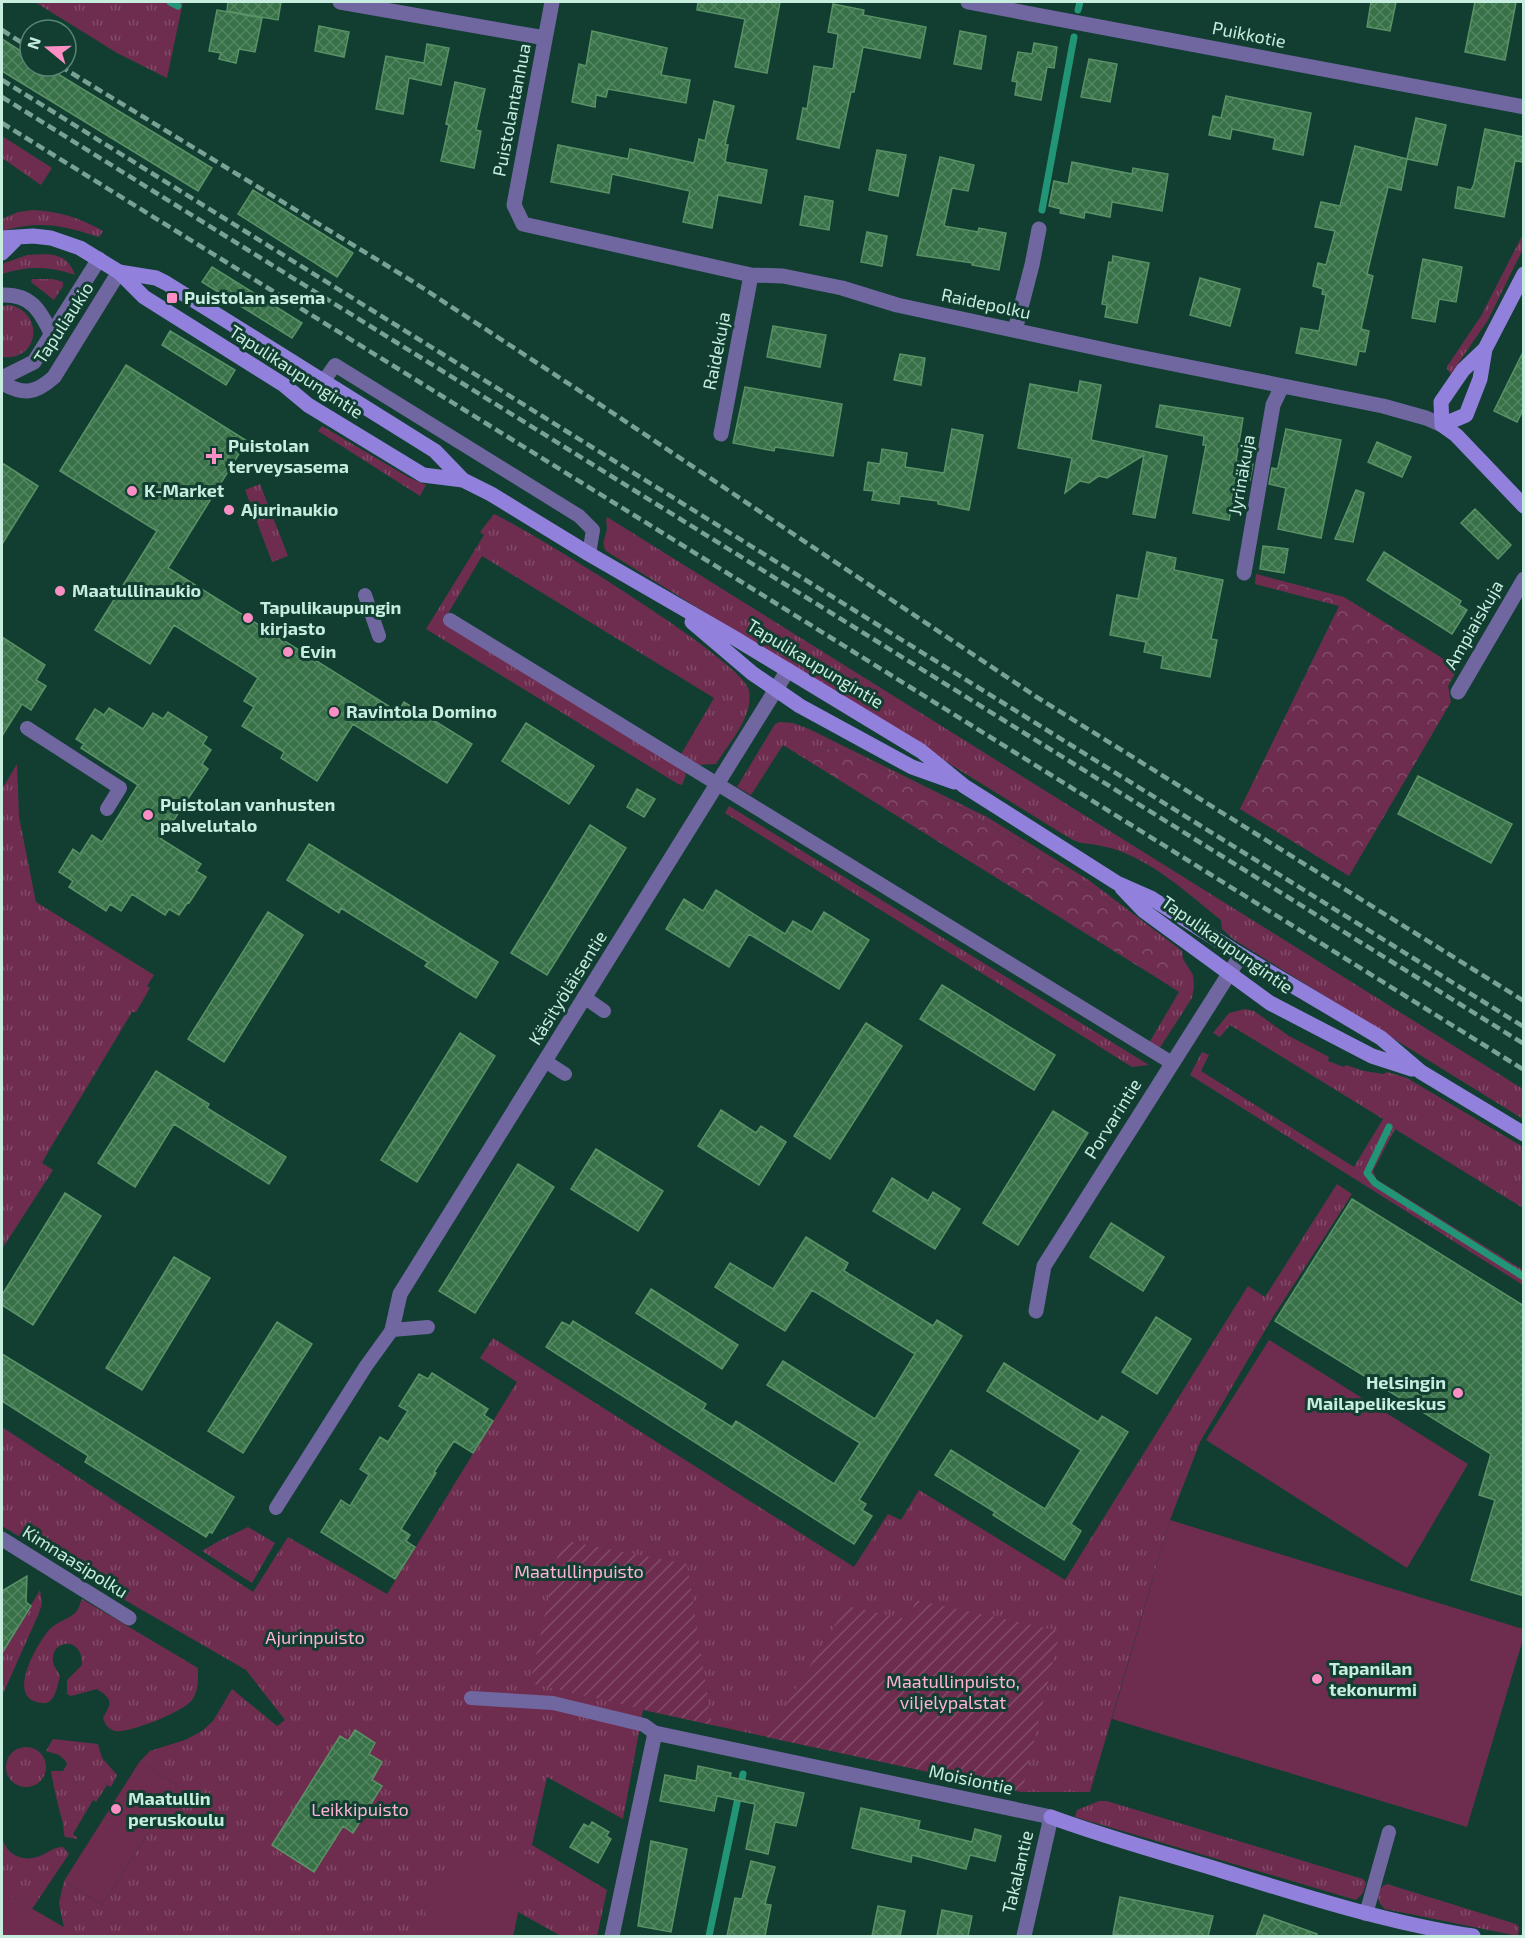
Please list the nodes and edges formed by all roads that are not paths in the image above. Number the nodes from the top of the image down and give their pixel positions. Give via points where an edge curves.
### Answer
1 (340, 2) edge
2 (552, 2) edge
3 (968, 2) edge
4 (545, 38) junction
5 (1524, 107) edge
6 (523, 224) joint
7 (1039, 229) dead end
8 (18, 237) junction
9 (2, 238) edge
10 (2, 253) edge
11 (99, 260) junction
12 (119, 272) junction
13 (1524, 274) edge
14 (751, 275) junction
15 (2, 295) edge
16 (1014, 330) junction
17 (52, 334) junction
18 (1485, 349) junction
19 (2, 378) edge
20 (323, 382) junction
21 (2, 383) edge
22 (1282, 386) junction
23 (1442, 425) junction
24 (721, 434) dead end
25 (463, 480) junction
26 (1524, 506) edge
27 (589, 554) junction
28 (1244, 573) dead end
29 (1524, 579) edge
30 (365, 596) dead end
31 (670, 602) junction
32 (450, 620) dead end
33 (380, 636) dead end
34 (788, 670) junction
35 (776, 690) junction
36 (1458, 692) dead end
37 (27, 728) dead end
38 (716, 784) junction
39 (964, 786) junction
40 (106, 809) dead end
41 (1117, 883) junction
42 (1241, 955) junction
43 (1229, 974) junction
44 (584, 998) junction
45 (604, 1011) dead end
46 (545, 1061) junction
47 (1172, 1063) junction
48 (1421, 1072) junction
49 (565, 1074) dead end
50 (1524, 1134) edge
51 (1036, 1311) dead end
52 (428, 1327) dead end
53 (392, 1330) junction
54 (276, 1508) dead end
55 (2, 1539) edge
56 (129, 1618) dead end
57 (471, 1698) dead end
58 (655, 1733) junction
59 (1051, 1817) junction
60 (1389, 1832) dead end
61 (1366, 1914) junction
62 (612, 1936) edge
63 (1024, 1936) edge
64 (1473, 1936) edge

1 - 4 street
2 - 4 street, Puistolantanhua
3 - 5 street, Puikkotie
4 - 6 street, Puistolantanhua via 514,205
6 - 14 street, Raidepolku
7 - 16 street
8 - 9 main road, Tapulikaupungintie
8 - 10 main road
8 - 11 main road, Tapulikaupungintie via 57,239
11 - 12 main road, Tapulikaupungintie
11 - 17 street, Tapuliaukio
12 - 20 main road, Tapulikaupungintie via 166,283
12 - 21 street, Tapuliaukio via 54,376 30,392
12 - 25 main road, Tapulikaupungintie via 144,297 413,469
13 - 18 main road
14 - 16 street, Raidepolku via 783,276 832,286 897,305
14 - 24 street, Raidekuja
15 - 17 street, Tapuliaukio via 18,296 34,304
16 - 22 street, Raidepolku
17 - 19 street, Tapuliaukio via 34,362
18 - 23 main road via 1463,370 1441,402
18 - 23 main road via 1480,379 1466,415
20 - 25 main road, Tapulikaupungintie via 435,451
20 - 27 lane via 335,365 579,516 593,530
22 - 23 street, Raidepolku via 1383,406
22 - 28 street, Jyrinäkuja via 1274,405
23 - 26 main road
25 - 27 main road, Tapulikaupungintie
27 - 31 main road, Tapulikaupungintie
29 - 36 street, Ampiaiskuja
30 - 33 lane
31 - 34 main road, Tapulikaupungintie
31 - 35 main road, Tapulikaupungintie
32 - 38 lane
34 - 35 street, Käsityöläisentie
34 - 39 main road, Tapulikaupungintie via 921,751
35 - 38 street, Käsityöläisentie
35 - 39 main road, Tapulikaupungintie via 912,767
37 - 40 lane via 120,788
38 - 44 street, Käsityöläisentie
38 - 47 lane
39 - 41 main road, Tapulikaupungintie
41 - 42 main road, Tapulikaupungintie via 1151,898
41 - 43 main road, Tapulikaupungintie via 1144,911
42 - 43 street, Porvarintie
42 - 48 main road, Tapulikaupungintie via 1381,1038
43 - 47 street, Porvarintie
43 - 48 main road, Tapulikaupungintie via 1270,1003 1372,1056
44 - 45 lane
44 - 46 street, Käsityöläisentie
46 - 49 lane
46 - 53 street, Käsityöläisentie via 400,1294
47 - 51 street, Porvarintie via 1044,1266
48 - 50 main road, Tapulikaupungintie
52 - 53 lane
53 - 54 lane
55 - 56 street, Kimnaasipolku
57 - 58 lane via 554,1703 644,1725
58 - 59 street, Moisiontie
58 - 62 street
59 - 61 main road, Moisiontie
59 - 63 street, Takalantie
60 - 61 lane
61 - 64 main road, Moisiontie via 1424,1929

